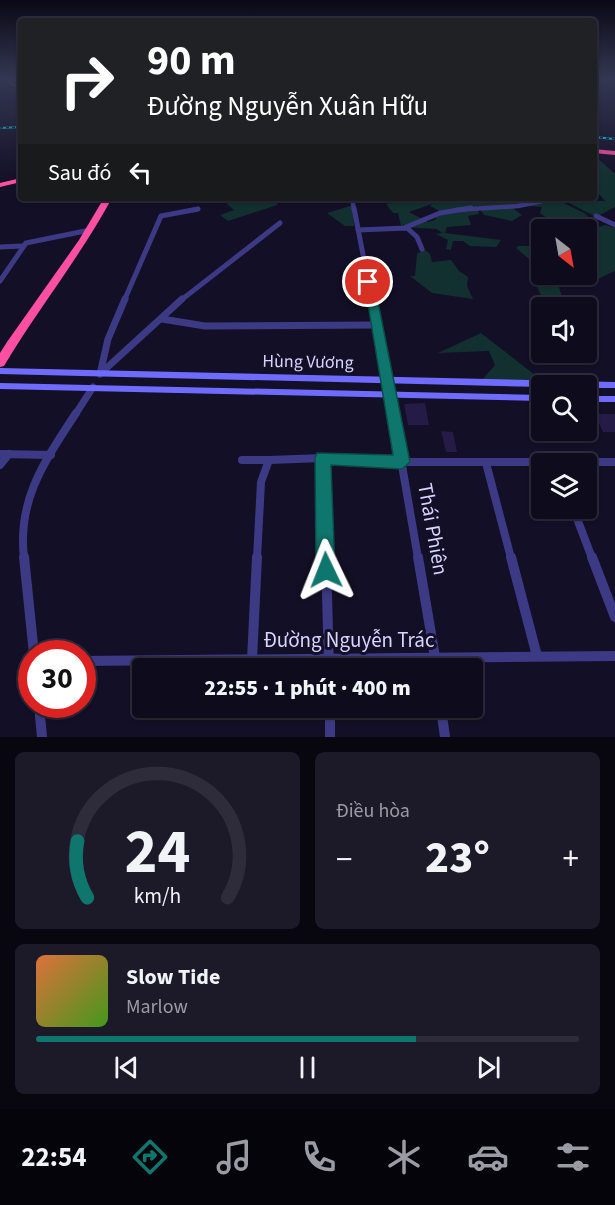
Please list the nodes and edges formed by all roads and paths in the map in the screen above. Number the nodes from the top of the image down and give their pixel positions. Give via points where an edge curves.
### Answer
1 (597, 150) edge
2 (615, 152) edge
3 (18, 178) edge
4 (0, 182) edge
5 (108, 201) edge
6 (353, 201) edge
7 (546, 201) edge
8 (198, 209) dead end
9 (596, 216) dead end
10 (280, 223) dead end
11 (615, 225) edge
12 (405, 228) junction
13 (90, 230) junction
14 (358, 230) junction
15 (22, 246) junction
16 (0, 247) edge
17 (422, 249) dead end
18 (0, 281) edge
19 (162, 319) junction
20 (376, 325) junction
21 (15, 335) junction
22 (0, 346) edge
23 (0, 363) edge
24 (0, 371) edge
25 (100, 374) junction
26 (388, 381) junction
27 (615, 385) edge
28 (0, 386) edge
29 (93, 387) junction
30 (390, 395) junction
31 (531, 398) edge
32 (597, 399) edge
33 (615, 399) edge
34 (4, 454) edge
35 (51, 455) junction
36 (323, 458) junction
37 (242, 460) dead end
38 (269, 460) junction
39 (402, 462) junction
40 (597, 462) edge
41 (615, 462) edge
42 (486, 463) junction
43 (531, 463) edge
44 (0, 465) edge
45 (577, 519) edge
46 (615, 617) edge
47 (32, 640) edge
48 (537, 656) junction
49 (615, 656) edge
50 (252, 658) edge
51 (329, 658) edge
52 (435, 658) edge
53 (483, 660) edge
54 (96, 661) edge
55 (132, 661) edge
56 (40, 718) edge
57 (330, 718) edge
58 (442, 718) edge
59 (42, 737) edge
60 (330, 737) edge
61 (444, 737) edge

1 - 2 highway
3 - 4 highway
5 - 13 highway
6 - 14 street
7 - 12 street via 444,210 424,215
8 - 25 street via 161,216 108,339
9 - 11 street
10 - 19 street via 194,288
12 - 14 street
12 - 17 street via 417,237
13 - 15 street
13 - 21 highway
14 - 20 street
15 - 16 street
15 - 18 street
19 - 20 street via 205,326
19 - 25 street
20 - 26 street
21 - 22 highway
21 - 23 highway
24 - 25 main road, Hùng Vương
25 - 26 main road, Hùng Vương
25 - 29 main road
26 - 27 main road, Hùng Vương
26 - 30 main road
28 - 29 main road, Hùng Vương
29 - 30 main road, Hùng Vương
29 - 35 street
30 - 31 main road, Hùng Vương
30 - 39 street, Thái Phiên
32 - 33 main road
34 - 35 street
34 - 44 street
35 - 47 street via 29,492 22,516
36 - 38 street
36 - 39 street
36 - 51 street
37 - 38 street
38 - 50 street via 261,482
39 - 42 street
39 - 52 street, Thái Phiên
40 - 41 street
42 - 43 street
42 - 48 street
45 - 46 street
48 - 49 street, Đường Nguyễn Trác
48 - 53 street, Đường Nguyễn Trác
54 - 55 street, Đường Nguyễn Trác
56 - 59 street
57 - 60 street
58 - 61 street

